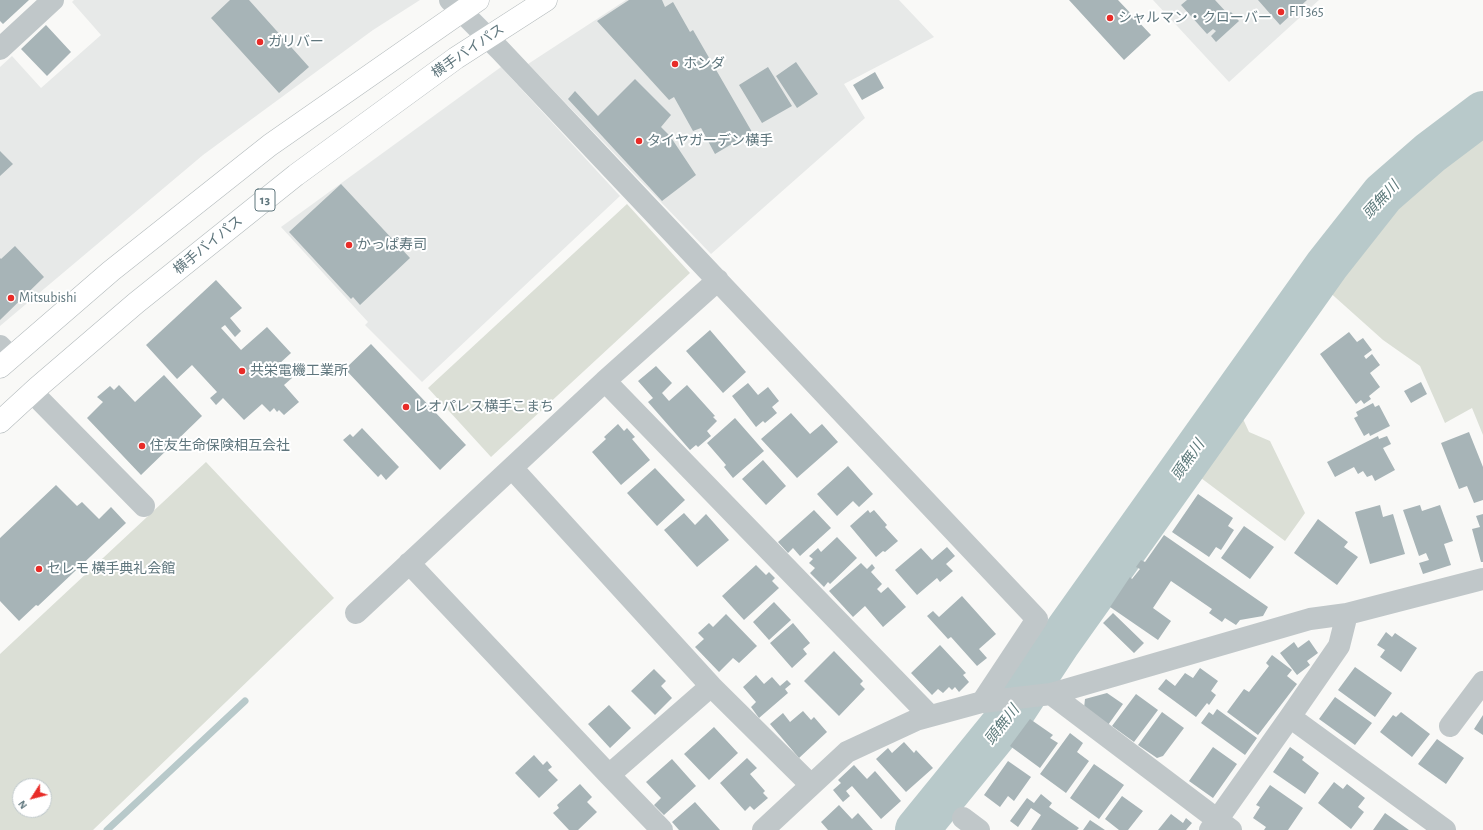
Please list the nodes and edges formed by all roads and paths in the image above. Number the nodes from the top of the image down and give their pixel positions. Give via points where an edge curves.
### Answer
1 (53, 0) edge
2 (546, 0) edge
3 (463, 4) edge
4 (488, 37) junction
5 (0, 49) edge
6 (718, 280) junction
7 (4, 357) edge
8 (605, 381) junction
9 (32, 392) junction
10 (0, 422) edge
11 (512, 468) junction
12 (144, 506) dead end
13 (409, 563) junction
14 (1483, 579) edge
15 (356, 613) dead end
16 (1347, 614) junction
17 (1483, 682) edge
18 (711, 686) junction
19 (1051, 694) junction
20 (982, 702) junction
21 (930, 716) junction
22 (1290, 717) junction
23 (1450, 726) dead end
24 (609, 775) junction
25 (811, 785) junction
26 (1220, 827) edge
27 (662, 830) edge
28 (762, 830) edge
29 (1445, 830) edge

1 - 5 street
2 - 4 highway, 横手バイパス / 13
3 - 4 street
3 - 7 highway via 270,144
4 - 6 street
4 - 9 highway, 横手バイパス / 13 via 296,175 136,303
6 - 8 street
6 - 20 street via 1037,619
8 - 11 street
8 - 21 street
9 - 10 highway, 横手バイパス / 13
9 - 12 street
11 - 13 street
11 - 18 street
13 - 15 street
13 - 24 street
14 - 16 street
16 - 19 street via 1310,619
16 - 22 street via 1340,646
17 - 23 street
18 - 24 street
18 - 25 street
19 - 20 street
19 - 26 street
20 - 21 street
21 - 25 street via 847,752
22 - 26 street
22 - 29 street
24 - 27 street
25 - 28 street

